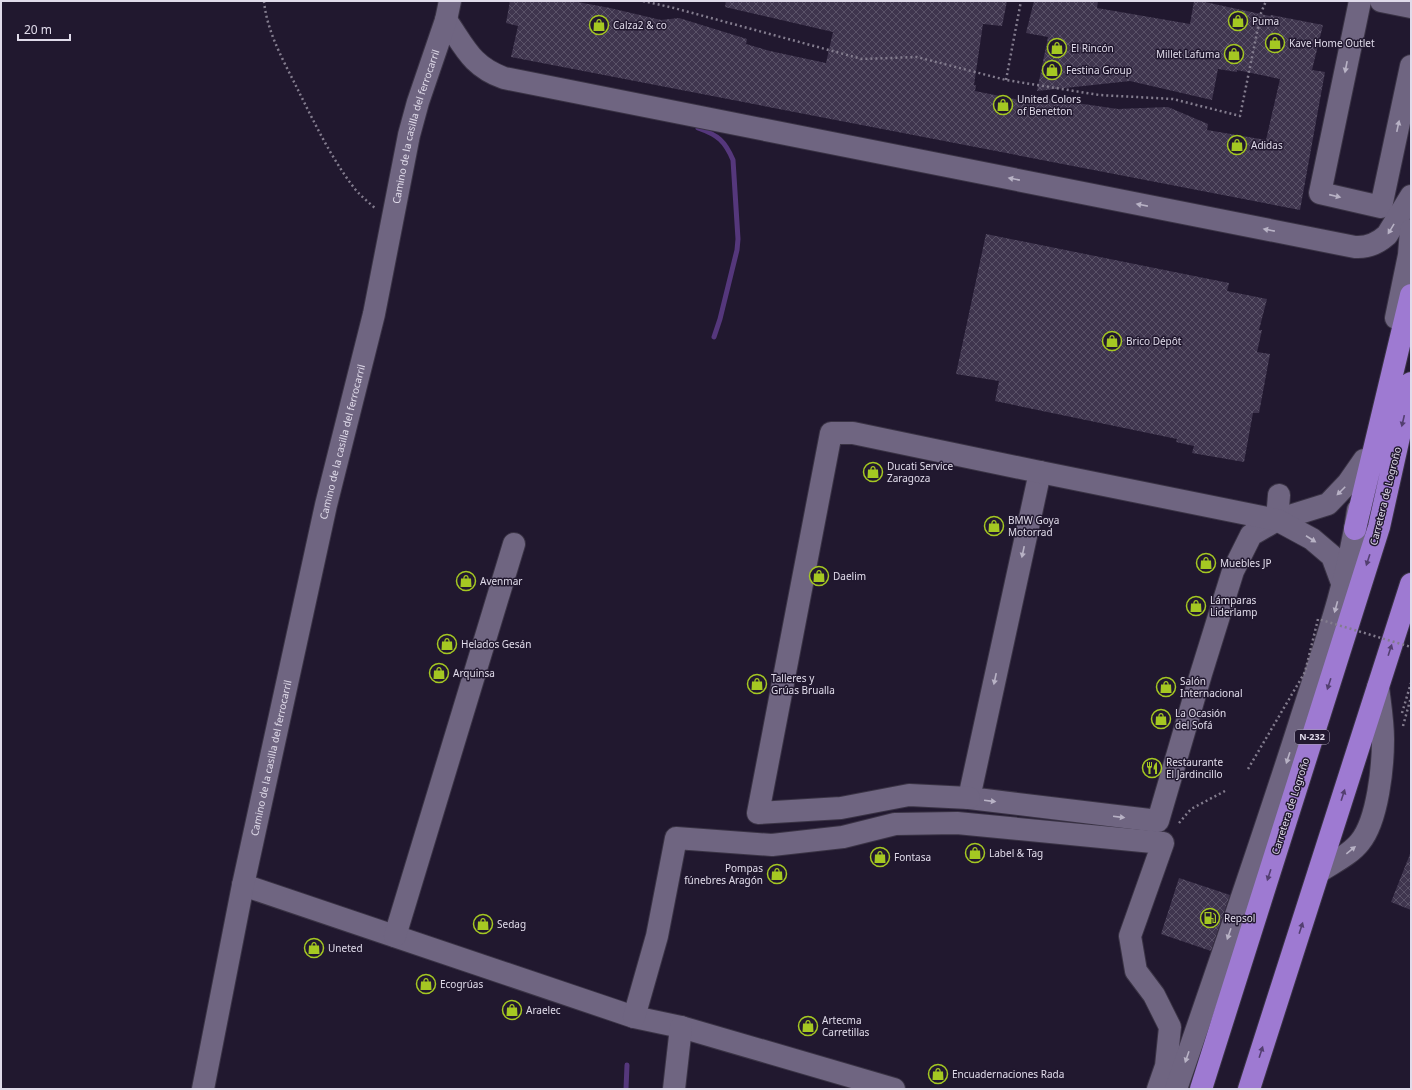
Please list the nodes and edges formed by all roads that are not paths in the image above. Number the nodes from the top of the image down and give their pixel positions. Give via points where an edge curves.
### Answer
1 (1360, 1) edge
2 (1380, 1) edge
3 (1411, 7) edge
4 (448, 10) edge
5 (1411, 66) edge
6 (1411, 196) edge
7 (1411, 230) edge
8 (1411, 295) edge
9 (1411, 383) edge
10 (1364, 460) junction
11 (1040, 472) junction
12 (1272, 493) dead end
13 (1268, 518) junction
14 (1355, 529) junction
15 (514, 544) dead end
16 (1342, 583) junction
17 (1411, 584) edge
18 (1378, 687) junction
19 (969, 798) junction
20 (1318, 872) junction
21 (243, 885) junction
22 (395, 936) junction
23 (634, 1017) junction
24 (682, 1027) junction
25 (203, 1089) edge
26 (674, 1089) edge
27 (894, 1089) edge
28 (1158, 1089) edge
29 (1176, 1089) edge
30 (1201, 1089) edge
31 (1249, 1089) edge

1 -> 5 lane via 1320,193 1381,207
2 - 3 lane
6 -> 4 lane via 1387,235 1371,245 1355,247 504,78 482,68 472,59
4 - 21 lane, Camino de la casilla del ferrocarril via 409,135 374,314 326,504
7 - 10 lane via 1402,290
8 - 14 highway
9 -> 30 highway, Carretera de Logroño / N-232 via 1379,527
10 -> 13 lane via 1348,483 1328,504
10 - 14 lane
11 - 13 lane
11 -> 19 lane
11 - 19 lane via 853,433 831,433 758,813 841,808 910,795
12 - 13 lane
13 -> 16 lane via 1312,539 1332,556
19 -> 13 lane via 1158,821 1200,674 1233,571 1251,535
14 - 16 lane
15 - 22 lane
16 -> 29 lane via 1332,622 1282,776
18 -> 17 highway
20 -> 18 highway
20 -> 18 lane via 1354,848 1368,829 1380,786 1383,738
31 -> 20 highway
21 - 22 lane
21 - 25 lane, Camino de la casilla del ferrocarril
22 - 23 lane
23 - 24 lane
23 - 28 lane via 657,936 676,838 772,845 843,837 895,824 957,822 1163,843 1130,936 1136,971 1154,995 1170,1027 1166,1066
24 - 26 lane
24 - 27 lane

